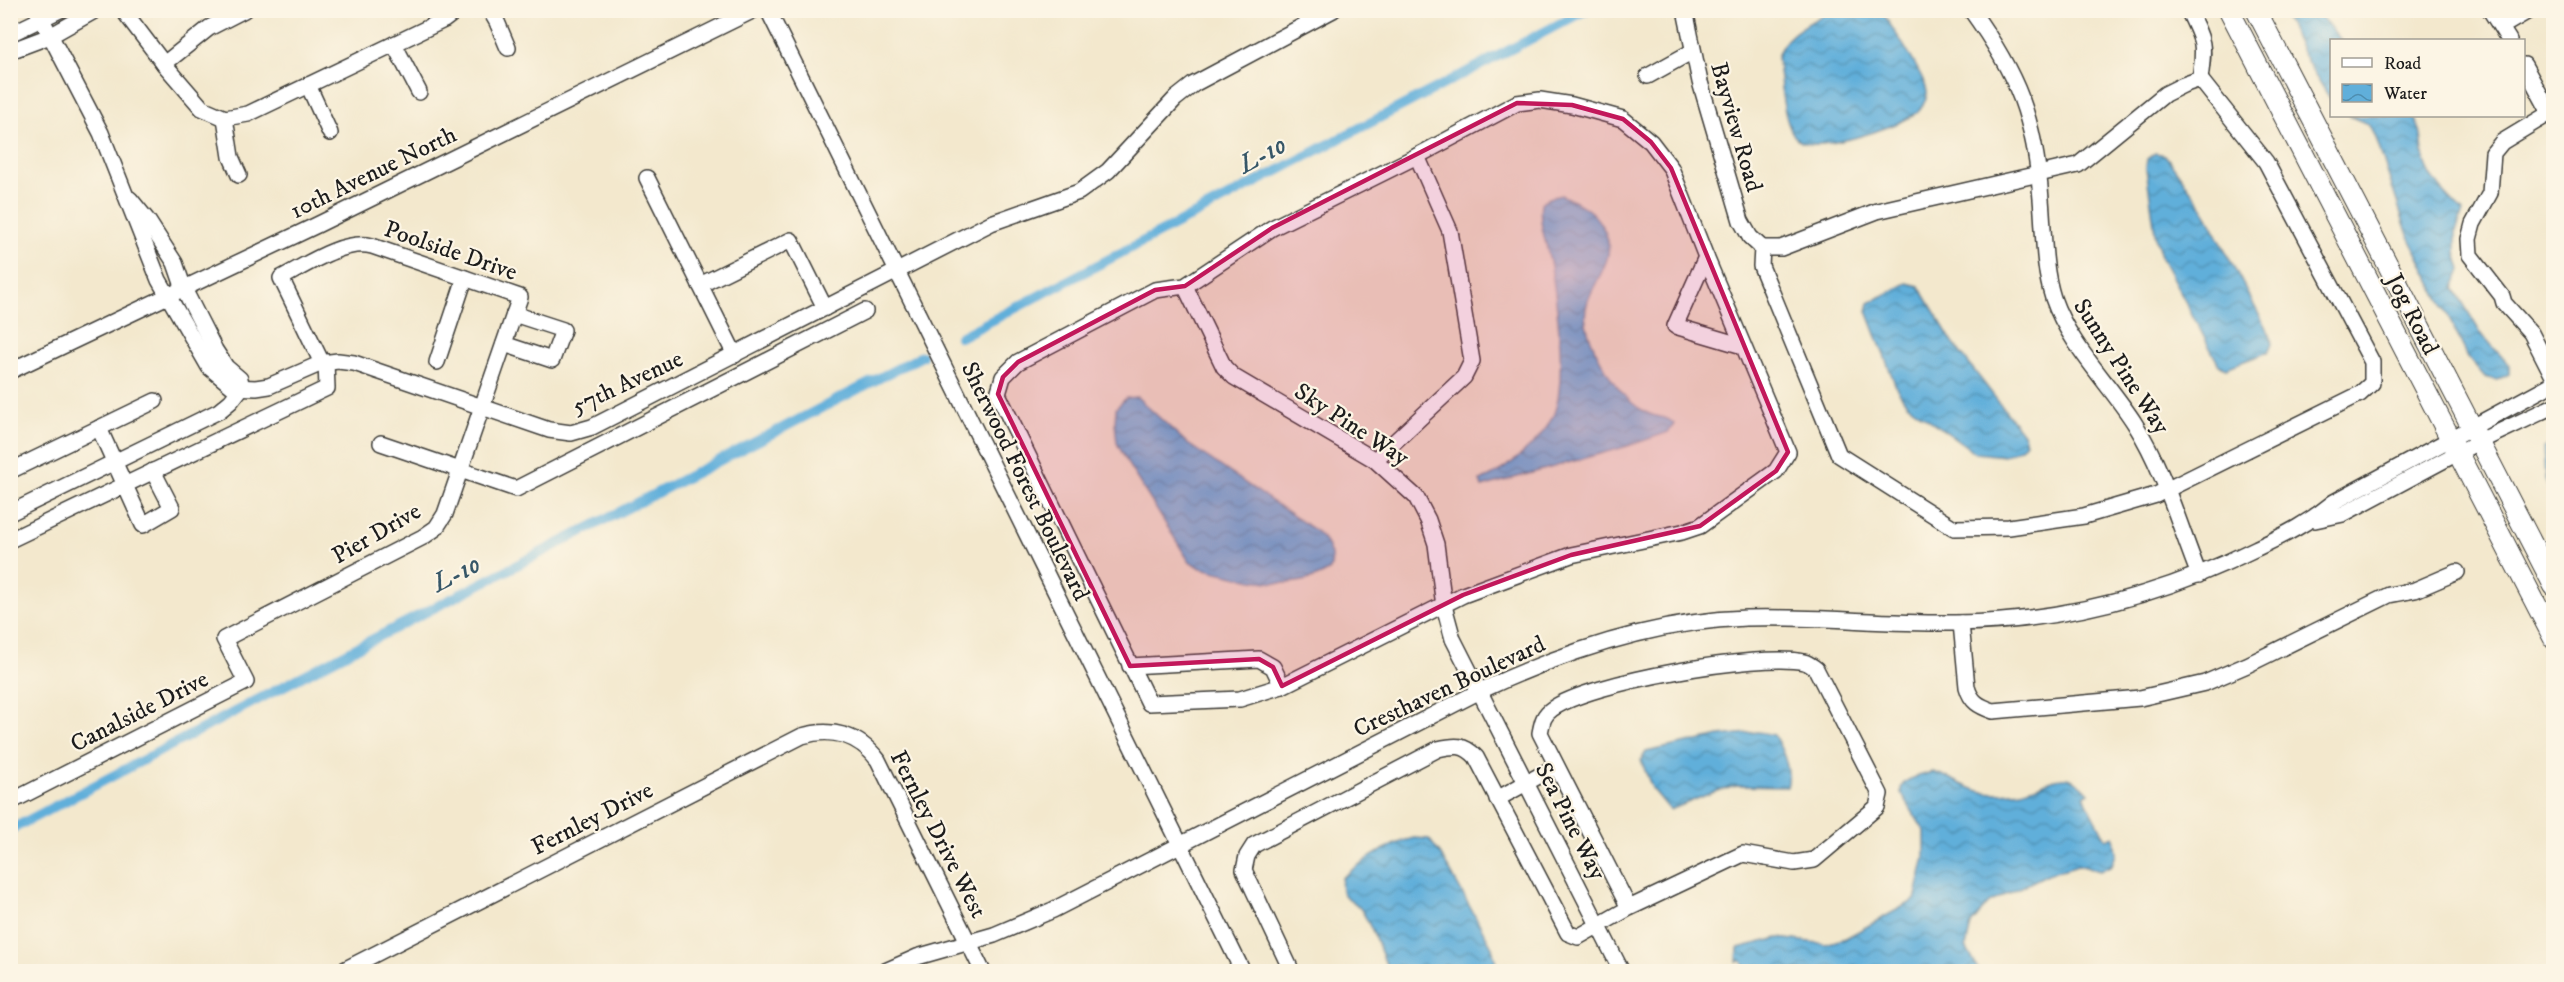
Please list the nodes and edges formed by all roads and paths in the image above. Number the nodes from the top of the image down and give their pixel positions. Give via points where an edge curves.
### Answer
1 (60, 10) edge
2 (96, 10) edge
3 (123, 10) edge
4 (244, 10) edge
5 (457, 10) edge
6 (490, 10) edge
7 (754, 10) edge
8 (768, 10) edge
9 (1333, 10) edge
10 (1685, 10) edge
11 (1971, 10) edge
12 (2188, 10) edge
13 (2229, 10) edge
14 (2256, 10) edge
15 (2490, 10) edge
16 (2530, 10) edge
17 (40, 15) edge
18 (10, 34) edge
19 (2505, 34) edge
20 (50, 36) junction
21 (394, 44) junction
22 (508, 48) dead end
23 (10, 51) edge
24 (1693, 51) junction
25 (164, 64) junction
26 (2525, 69) edge
27 (1648, 76) dead end
28 (2200, 79) junction
29 (308, 85) junction
30 (419, 92) dead end
31 (225, 118) junction
32 (330, 133) dead end
33 (1417, 156) junction
34 (239, 175) dead end
35 (2039, 175) junction
36 (647, 178) dead end
37 (122, 191) junction
38 (1762, 248) junction
39 (1706, 257) junction
40 (898, 271) junction
41 (465, 278) junction
42 (700, 285) junction
43 (1185, 286) junction
44 (184, 289) junction
45 (167, 297) junction
46 (825, 308) junction
47 (865, 311) dead end
48 (514, 314) junction
49 (504, 344) junction
50 (1743, 346) junction
51 (209, 353) junction
52 (735, 355) junction
53 (437, 362) dead end
54 (324, 363) junction
55 (10, 371) edge
56 (2553, 374) edge
57 (242, 387) junction
58 (154, 401) dead end
59 (2553, 406) edge
60 (482, 407) junction
61 (99, 428) junction
62 (2476, 434) junction
63 (381, 443) dead end
64 (2453, 446) junction
65 (1375, 460) junction
66 (115, 462) junction
67 (460, 470) junction
68 (10, 471) edge
69 (153, 471) junction
70 (126, 484) junction
71 (2166, 491) junction
72 (10, 513) edge
73 (10, 540) edge
74 (2457, 572) dead end
75 (2199, 575) junction
76 (2553, 586) edge
77 (1444, 606) junction
78 (1961, 623) junction
79 (224, 639) joint
80 (2553, 639) edge
81 (1130, 666) junction
82 (1282, 686) junction
83 (1480, 691) junction
84 (868, 748) joint
85 (1556, 767) junction
86 (1527, 782) junction
87 (1497, 799) junction
88 (10, 802) edge
89 (1181, 845) junction
90 (1629, 908) junction
91 (1600, 926) junction
92 (968, 942) junction
93 (340, 972) edge
94 (883, 972) edge
95 (983, 972) edge
96 (1243, 972) edge
97 (1292, 972) edge
98 (1622, 972) edge

1 - 17 street
2 - 20 street
3 - 25 street
4 - 25 street via 209,28
5 - 21 street
6 - 22 street
7 - 44 street, 10th Avenue North
8 - 40 street, Sherwood Forest Boulevard
9 - 40 street, 57th Avenue via 1194,84 1108,171 1079,192 999,219
10 - 24 street, Bayview Road
11 - 35 street, Sunny Pine Way via 2019,88 2029,116
12 - 28 street via 2204,50
13 - 64 main road, Jog Road
14 - 62 main road, Jog Road
15 - 19 street
16 - 19 street
17 - 18 street
17 - 20 street
20 - 23 street
20 - 37 street via 101,134
21 - 29 street
21 - 30 street
24 - 27 street
24 - 38 street, Bayview Road via 1741,221
25 - 31 street via 202,108
26 - 56 street via 2550,114 2502,142 2493,153 2490,193 2473,224 2470,255 2530,333
28 - 35 street via 2166,94 2078,165
28 - 71 street via 2266,162 2372,362 2372,383 2360,394
29 - 31 street via 249,114
29 - 32 street
31 - 34 street via 231,157
33 - 39 street via 1517,103 1540,100 1623,119 1651,142 1671,168
33 - 43 street via 1272,228
33 - 65 street via 1450,231 1472,361 1464,377
35 - 38 street via 1877,211 1781,248
35 - 71 street, Sunny Pine Way via 2054,299 2069,332 2136,425
36 - 42 street
37 - 44 street via 154,229 175,263
37 - 45 street
38 - 71 street via 1761,266 1839,455 1954,528 2009,527 2084,516
39 - 50 street
39 - 50 street via 1675,326
40 - 46 street, 57th Avenue
40 - 89 street, Sherwood Forest Boulevard
41 - 48 street, Poolside Drive via 520,297
41 - 53 street
41 - 54 street, Poolside Drive via 358,244 280,278
42 - 46 street via 791,240
42 - 52 street
43 - 65 street, Sky Pine Way via 1224,367 1234,377
43 - 81 street via 1155,290 1018,362 1003,377 998,394
44 - 45 street, 10th Avenue North
44 - 51 street
45 - 51 street
45 - 55 street, 10th Avenue North
46 - 52 street, 57th Avenue
47 - 67 street via 516,489
48 - 49 street, Poolside Drive
48 - 49 street via 563,330 552,360
49 - 60 street, Poolside Drive
50 - 77 street via 1788,452 1776,471 1700,526 1571,555 1463,595
51 - 57 street via 226,382
52 - 60 street, 57th Avenue via 578,432 556,432
54 - 57 street, 57th Avenue via 269,386
54 - 60 street, 57th Avenue via 354,363
54 - 69 street via 327,388
56 - 62 street
57 - 66 street via 226,407
58 - 61 street
59 - 62 street
60 - 67 street, Pier Drive
61 - 66 street
61 - 68 street
62 - 64 street, Cresthaven Boulevard
62 - 76 main road, Jog Road
63 - 67 street
64 - 75 street, Cresthaven Boulevard via 2334,502 2312,521
64 - 80 main road, Jog Road
65 - 77 street, Sky Pine Way via 1421,504 1438,552
66 - 70 street
66 - 72 street
67 - 79 street, Pier Drive via 445,514 430,533
69 - 70 street
69 - 70 street via 172,508 143,525
70 - 73 street
71 - 75 street, Sunny Pine Way
74 - 78 street via 2415,590 2389,595 2205,683 2140,698 1993,711 1978,706 1969,697
75 - 78 street, Cresthaven Boulevard via 2078,611
77 - 82 street
77 - 83 street, Sky Pine Way via 1462,661
78 - 83 street, Cresthaven Boulevard via 1745,618 1702,623 1594,645
79 - 88 street, Canalside Drive via 246,682
81 - 82 street via 1259,659 1273,667
81 - 82 street via 1149,703 1240,699
83 - 86 street, Sea Pine Way
83 - 89 street, Cresthaven Boulevard
84 - 92 street, Fernley Drive West via 882,767
84 - 93 street, Fernley Drive via 840,733 825,731 802,736
85 - 86 street
85 - 90 street
85 - 90 street via 1540,733 1543,717 1570,700 1641,677 1742,662 1806,662 1816,669 1880,794 1877,807 1814,860 1794,863 1743,854
86 - 87 street
86 - 91 street, Sea Pine Way
87 - 91 street via 1568,933 1578,937
87 - 97 street via 1476,757 1469,749 1457,745 1438,750 1254,845 1244,870
89 - 92 street, Cresthaven Boulevard via 1043,915
89 - 96 street, Sherwood Forest Boulevard
90 - 91 street
91 - 98 street, Sea Pine Way
92 - 94 street, Cresthaven Boulevard
92 - 95 street, Fernley Drive West

